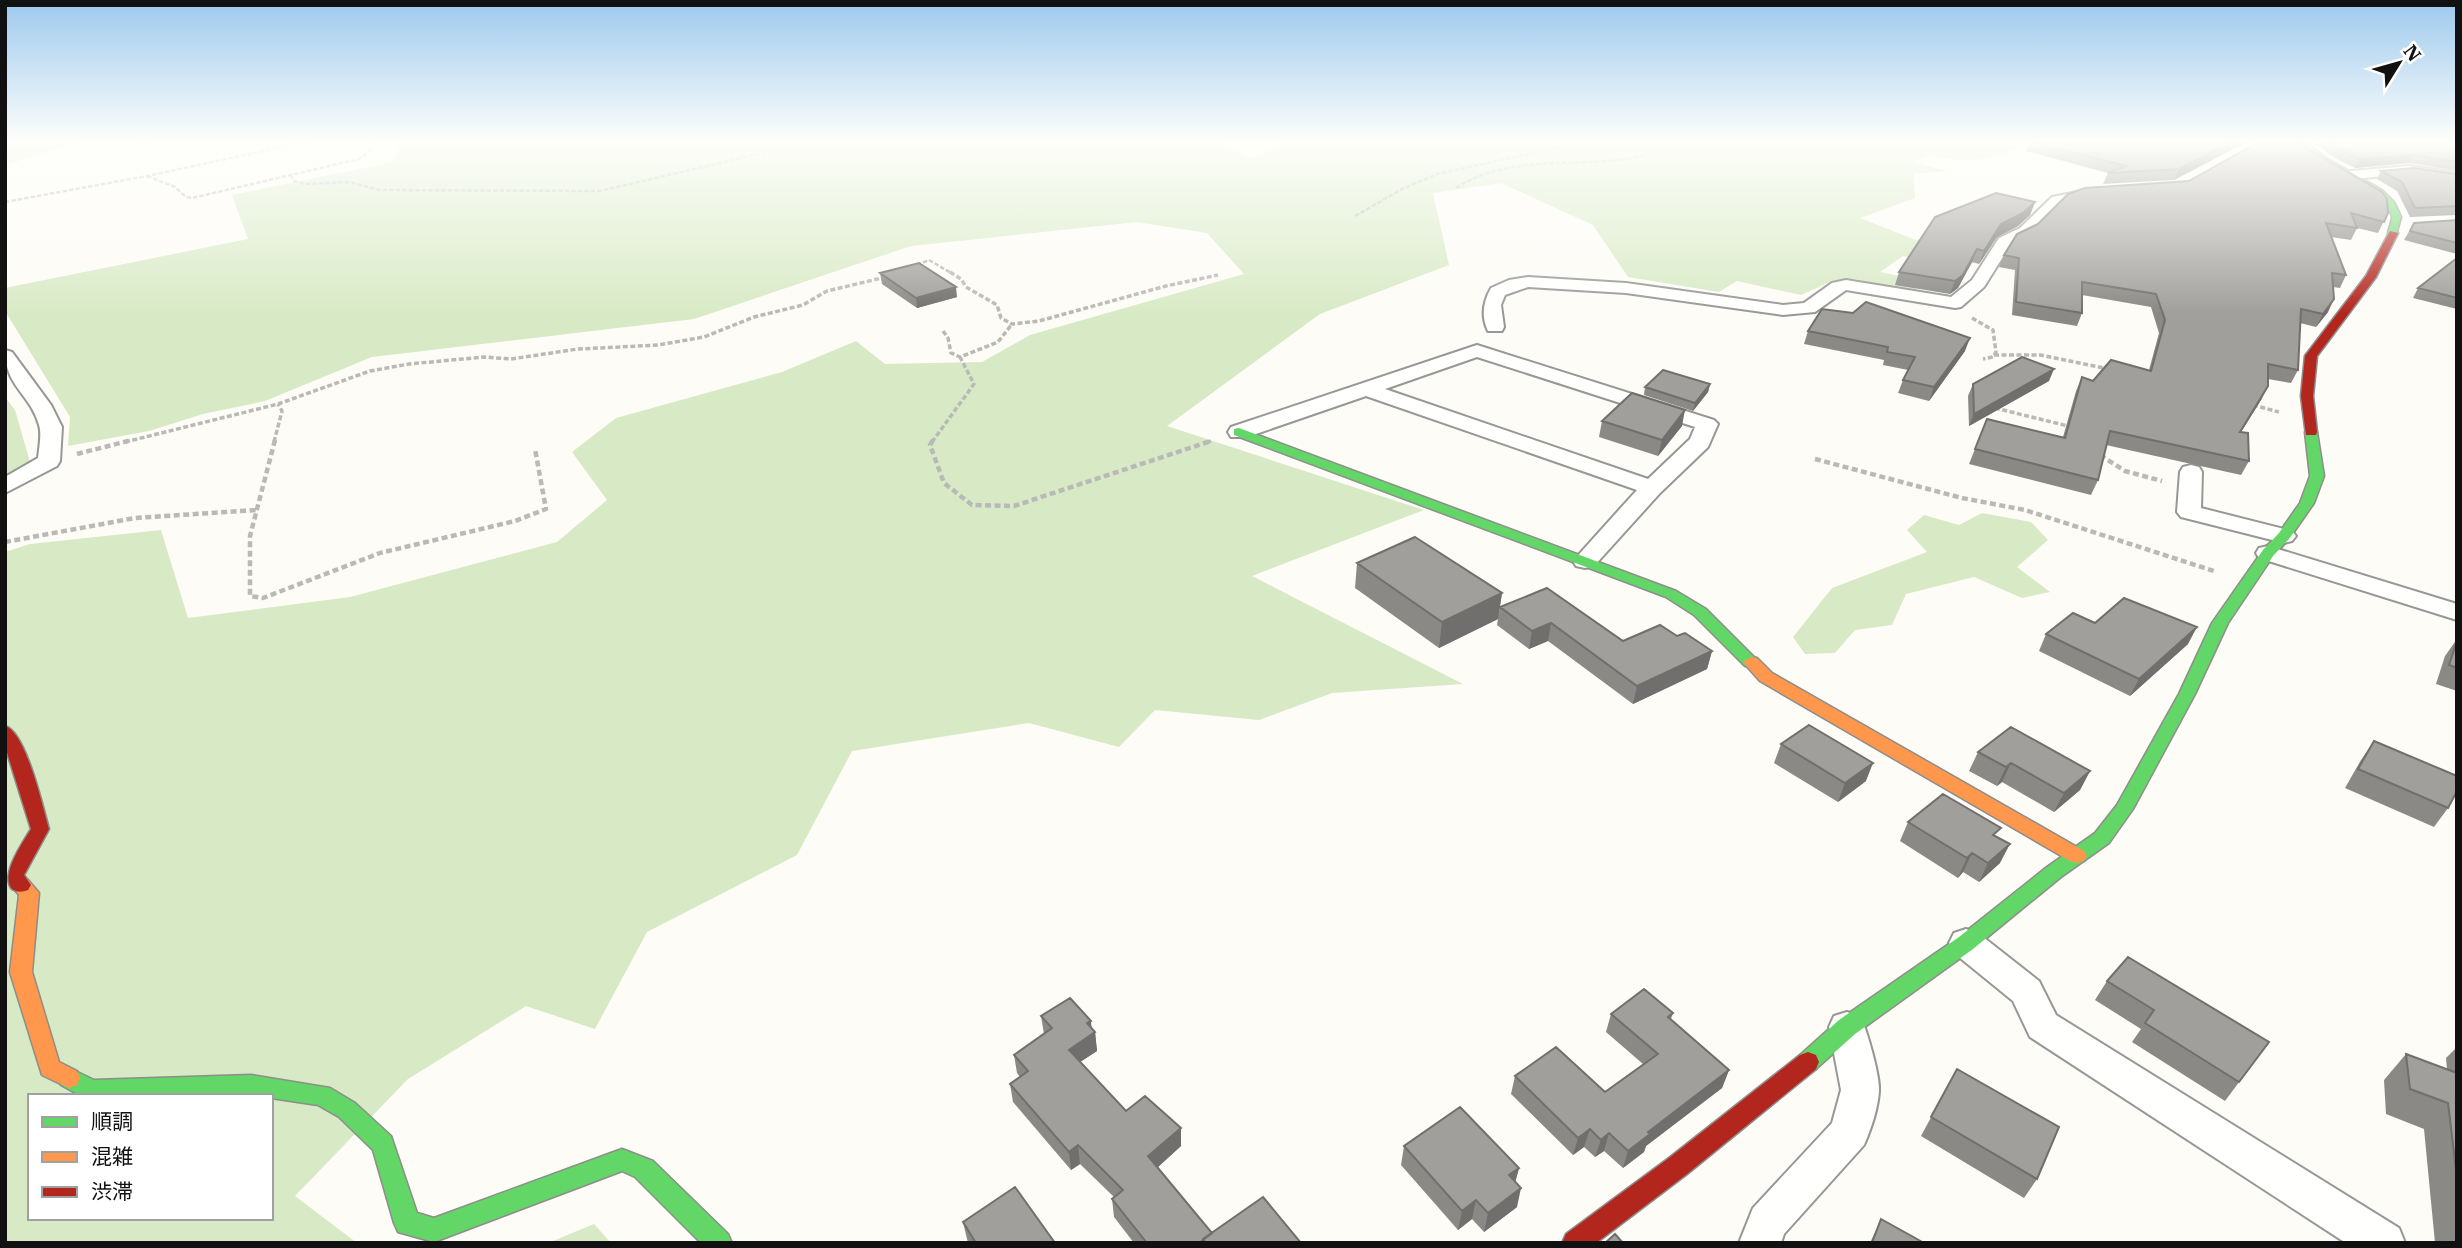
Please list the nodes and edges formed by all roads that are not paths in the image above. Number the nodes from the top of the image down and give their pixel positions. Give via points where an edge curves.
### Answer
1 (2063, 198) edge
2 (2388, 198) edge
3 (1495, 327) dead end
4 (5, 356) edge
5 (1367, 389) junction
6 (1239, 432) joint
7 (2191, 480) road end
8 (5, 486) edge
9 (1652, 488) junction
10 (2276, 544) junction
11 (1585, 561) junction
12 (2457, 612) edge
13 (5, 732) edge
14 (2077, 856) junction
15 (1966, 943) junction
16 (1847, 1027) junction
17 (719, 1243) edge
18 (1576, 1243) edge
19 (1760, 1243) edge
20 (2384, 1243) edge

1 - 3 street via 2026,231 2005,241 1978,283 1955,303 1846,285 1809,308 1783,310 1626,288 1528,282 1497,292 1492,305
2 - 10 street via 2403,225 2371,277 2311,356 2307,396 2317,476 2307,503
4 - 8 street via 41,404 51,427 49,461
5 - 6 street
5 - 9 street
5 - 9 street via 1477,351 1707,424 1700,442
6 - 11 street
7 - 10 street via 2189,512
9 - 11 street
10 - 12 street
10 - 14 street via 2220,623 2124,809 2102,838
11 - 14 street via 1671,594 1700,612 1766,677
13 - 17 street via 13,743 40,829 13,877 29,893 20,972 50,1068 92,1090 251,1085 322,1095 383,1144 407,1223 434,1230 622,1160 644,1169
14 - 15 street
15 - 16 street
15 - 20 street via 2026,991 2043,1026
16 - 18 street
16 - 19 street via 1860,1090 1850,1132 1769,1222

